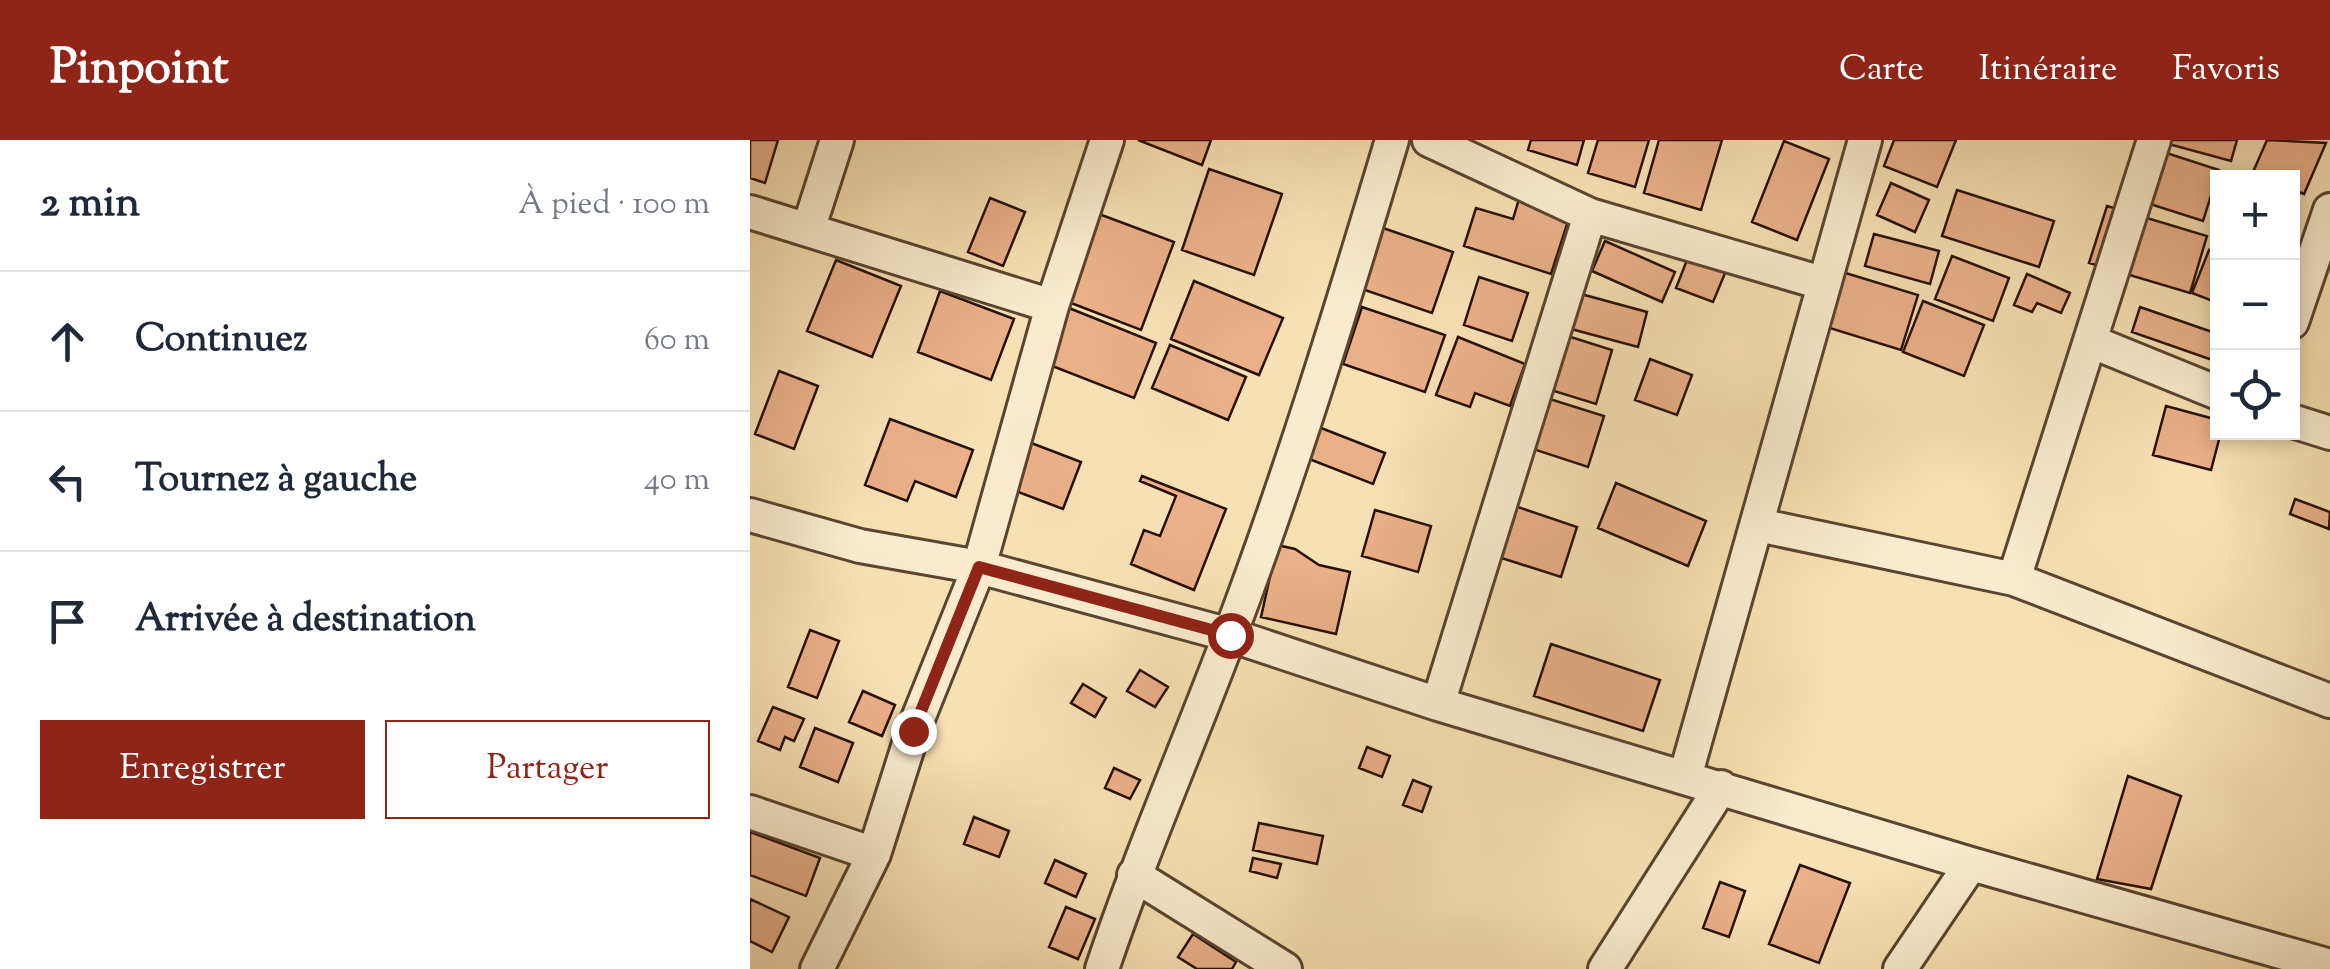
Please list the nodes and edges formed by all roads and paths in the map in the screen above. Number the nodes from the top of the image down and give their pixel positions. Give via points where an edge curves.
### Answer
1 (837, 140) edge
2 (1107, 140) edge
3 (1392, 140) edge
4 (1429, 140) edge
5 (1866, 140) edge
6 (2154, 140) edge
7 (2330, 210) edge
8 (750, 212) edge
9 (1590, 215) junction
10 (808, 230) junction
11 (1822, 283) junction
12 (2300, 298) edge
13 (1052, 306) junction
14 (2090, 341) junction
15 (2210, 390) edge
16 (2300, 424) edge
17 (2330, 433) edge
18 (750, 515) edge
19 (1758, 525) junction
20 (979, 567) junction
21 (2014, 579) junction
22 (1230, 635) junction
23 (2330, 701) edge
24 (1438, 704) junction
25 (1685, 777) junction
26 (1721, 787) junction
27 (750, 812) edge
28 (874, 854) junction
29 (1971, 864) junction
30 (1134, 875) junction
31 (2244, 956) edge
32 (2330, 966) edge
33 (817, 969) edge
34 (1102, 969) edge
35 (1285, 969) edge
36 (1606, 969) edge
37 (1900, 969) edge

1 - 10 street
2 - 13 street
3 - 22 street via 1325,363
4 - 9 street
5 - 11 street
6 - 14 street
7 - 12 street
8 - 10 street
9 - 11 street
9 - 24 street
10 - 13 street
11 - 19 street
13 - 20 street
14 - 15 street
14 - 21 street
16 - 17 street
18 - 20 street via 860,546
19 - 21 street
19 - 25 street
20 - 22 street
20 - 28 street via 913,731
21 - 23 street
22 - 24 street
22 - 30 street
24 - 25 street
25 - 26 street
26 - 29 street
26 - 36 street
27 - 28 street
28 - 33 street
29 - 31 street
29 - 37 street
30 - 34 street
30 - 35 street
31 - 32 street

